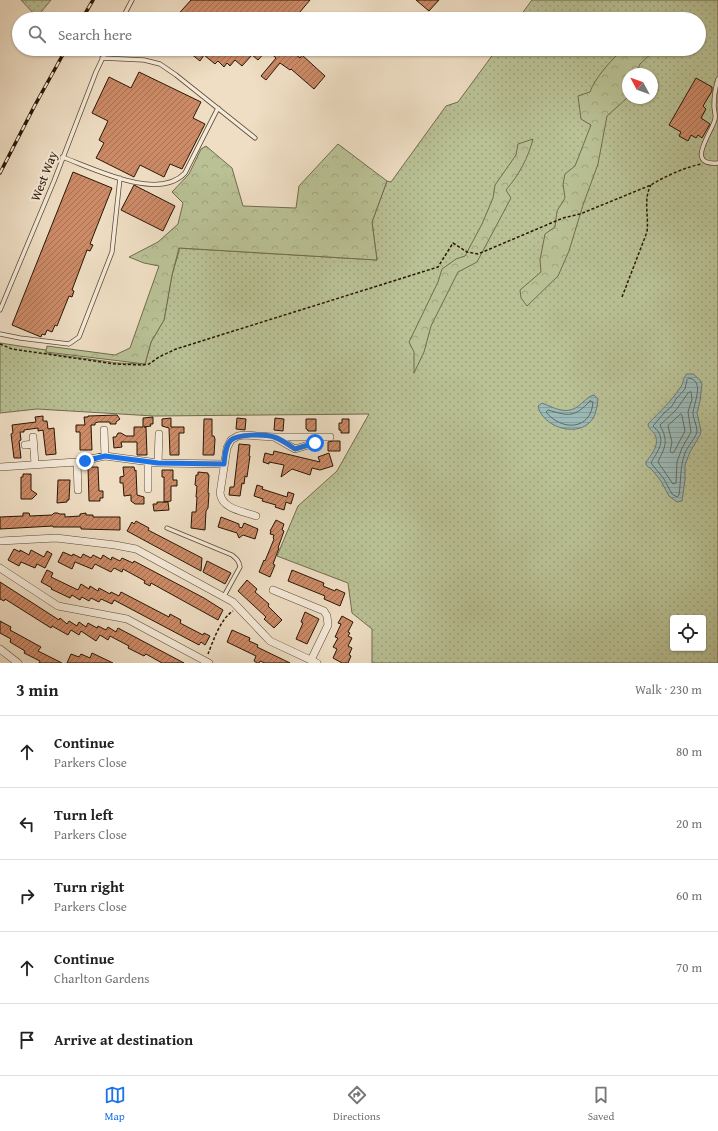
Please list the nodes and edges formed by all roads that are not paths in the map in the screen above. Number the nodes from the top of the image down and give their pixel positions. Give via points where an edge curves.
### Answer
1 (132, 0) edge
2 (126, 12) edge
3 (102, 58) joint
4 (718, 78) edge
5 (218, 108) junction
6 (255, 138) dead end
7 (62, 157) junction
8 (718, 163) edge
9 (120, 178) junction
10 (0, 310) edge
11 (0, 334) edge
12 (106, 434) dead end
13 (159, 434) dead end
14 (274, 437) junction
15 (330, 437) dead end
16 (315, 443) dead end
17 (25, 445) dead end
18 (105, 456) junction
19 (77, 462) junction
20 (148, 463) junction
21 (158, 463) junction
22 (35, 464) junction
23 (224, 464) junction
24 (0, 466) edge
25 (86, 482) dead end
26 (148, 489) dead end
27 (256, 516) dead end
28 (167, 528) dead end
29 (0, 541) edge
30 (0, 568) edge
31 (273, 590) dead end
32 (224, 596) junction
33 (0, 649) edge
34 (207, 662) edge
35 (314, 662) edge
36 (18, 663) edge

1 - 2 lane
3 - 5 lane via 144,60 160,64
3 - 7 lane, West Way
4 - 8 lane via 714,97 715,119 701,155 710,164
5 - 6 lane
5 - 9 lane via 185,173 180,178 172,182 144,184
7 - 9 lane
7 - 10 lane, West Way
9 - 11 lane via 112,252 79,337 69,344
12 - 18 street
13 - 21 street
14 - 15 street
14 - 16 street via 295,449
14 - 23 street via 238,436 231,440 227,448
17 - 22 street via 33,440
18 - 19 street
18 - 20 street
19 - 22 street
19 - 25 street via 78,486
20 - 21 street
20 - 26 street
21 - 23 street
22 - 24 street
23 - 27 street via 221,498 230,507
28 - 32 lane via 236,558 240,567
29 - 32 street via 56,538 136,549
30 - 34 street via 58,606 127,619
31 - 35 street via 324,611 327,616 328,625
32 - 35 street via 240,608 270,641
33 - 36 street

